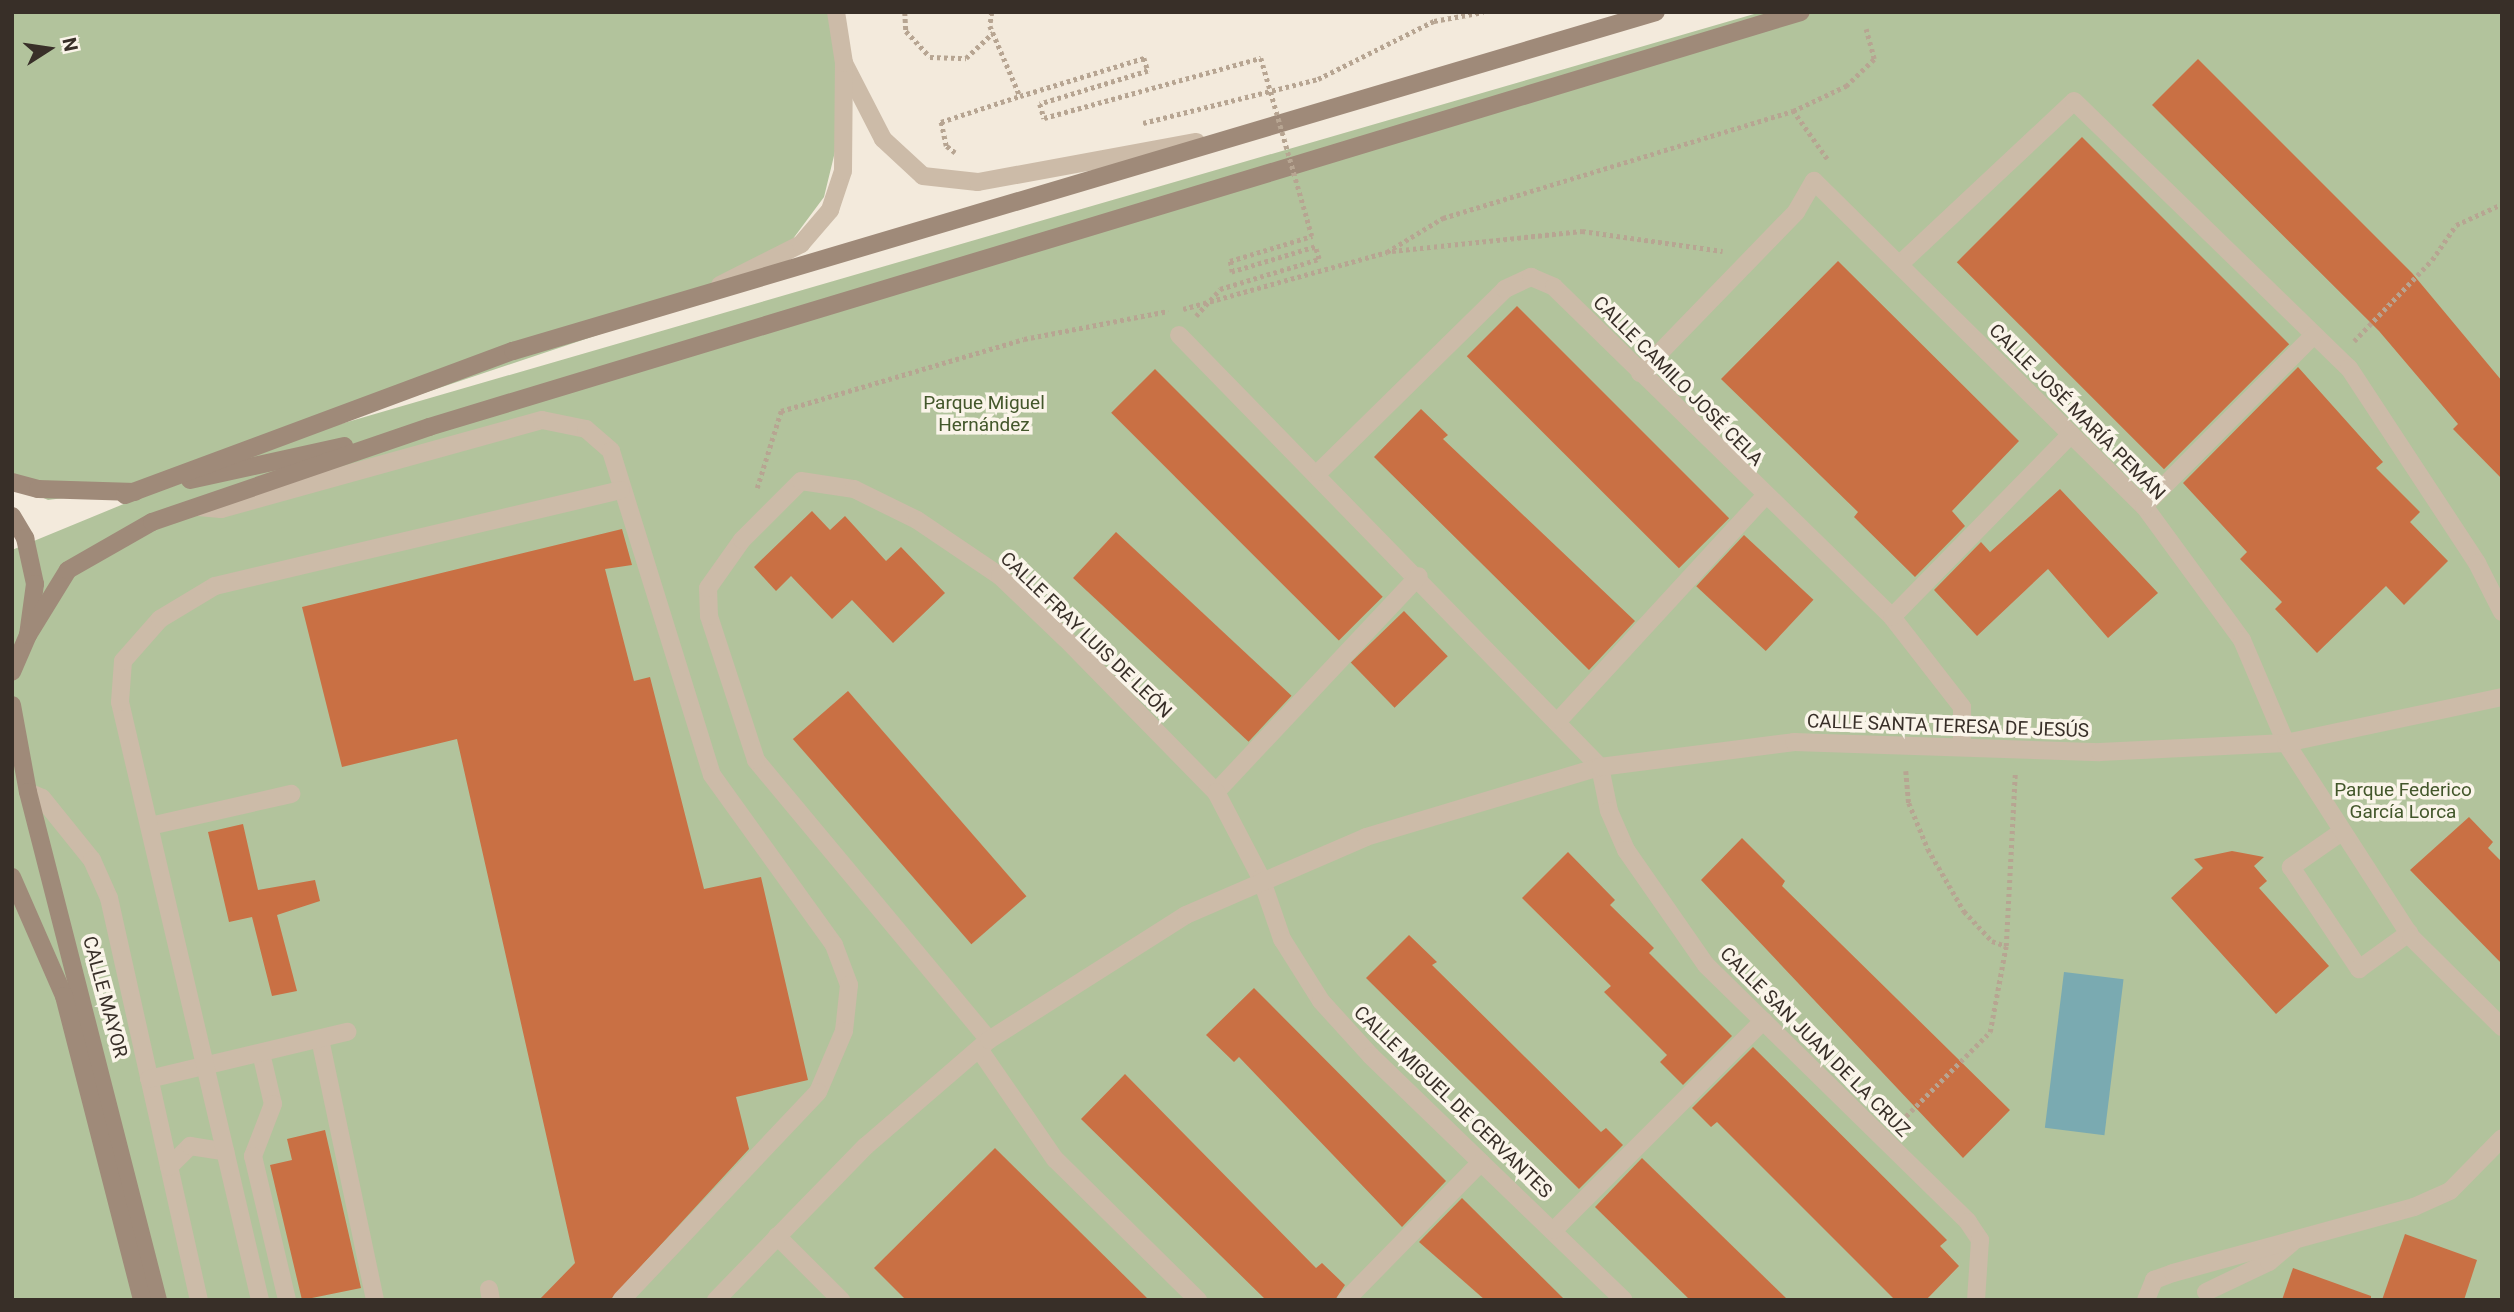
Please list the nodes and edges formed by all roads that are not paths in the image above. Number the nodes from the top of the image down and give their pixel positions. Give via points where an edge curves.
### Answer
1 (836, 12) edge
2 (1656, 12) edge
3 (1801, 12) edge
4 (845, 64) junction
5 (1241, 135) junction
6 (1900, 264) junction
7 (700, 295) junction
8 (1179, 335) road end
9 (2314, 335) junction
10 (1640, 373) junction
11 (429, 427) junction
12 (2071, 434) junction
13 (1319, 472) junction
14 (12, 482) edge
15 (621, 490) junction
16 (125, 495) junction
17 (1765, 496) junction
18 (198, 506) junction
19 (2144, 506) junction
20 (12, 516) edge
21 (1419, 576) junction
22 (2502, 612) edge
23 (1892, 617) junction
24 (28, 635) junction
25 (12, 672) edge
26 (2502, 697) edge
27 (12, 705) edge
28 (1559, 720) junction
29 (2286, 743) junction
30 (1962, 744) junction
31 (1600, 768) junction
32 (28, 792) junction
33 (1216, 792) junction
34 (290, 794) dead end
35 (150, 826) junction
36 (2340, 833) junction
37 (12, 877) edge
38 (1261, 878) junction
39 (2409, 933) junction
40 (1763, 1020) junction
41 (2502, 1027) edge
42 (347, 1032) dead end
43 (320, 1039) junction
44 (984, 1044) junction
45 (261, 1053) junction
46 (207, 1065) junction
47 (149, 1079) junction
48 (2502, 1138) edge
49 (226, 1152) junction
50 (1481, 1162) junction
51 (169, 1167) junction
52 (1555, 1230) junction
53 (777, 1237) junction
54 (2298, 1238) junction
55 (2206, 1292) dead end
56 (142, 1300) edge
57 (158, 1300) edge
58 (199, 1300) edge
59 (260, 1300) edge
60 (287, 1300) edge
61 (375, 1300) edge
62 (621, 1300) edge
63 (716, 1300) edge
64 (841, 1300) edge
65 (1198, 1300) edge
66 (1346, 1300) edge
67 (1624, 1300) edge
68 (1976, 1300) edge
69 (2146, 1300) edge

1 - 4 street
2 - 5 main road
3 - 11 main road
4 - 5 street via 883,139 923,176 978,182
4 - 7 street via 843,172 830,210 801,244
5 - 7 main road
6 - 9 street via 2074,101
6 - 10 street, CALLE JOSÉ MARÍA PEMÁN via 1814,181 1796,212
6 - 12 street, CALLE JOSÉ MARÍA PEMÁN
7 - 16 main road via 513,351
8 - 13 street
9 - 19 street
9 - 22 street via 2338,358 2477,564
10 - 13 street, CALLE CAMILO JOSÉ CELA via 1554,287 1531,277 1506,289
10 - 17 street, CALLE CAMILO JOSÉ CELA
11 - 16 main road
11 - 18 main road
12 - 19 street, CALLE JOSÉ MARÍA PEMÁN
12 - 23 street
13 - 21 street
14 - 16 main road
15 - 18 street via 611,451 599,436 555,419 222,509
15 - 35 street via 240,578 160,619 135,644 118,676
15 - 62 street via 712,775 834,946 849,985 844,1031 818,1092
17 - 23 street, CALLE CAMILO JOSÉ CELA
17 - 28 street
18 - 24 main road via 152,522 68,570
19 - 29 street, CALLE JOSÉ MARÍA PEMÁN via 2242,640
20 - 24 main road via 25,538 35,584
21 - 28 street
21 - 33 street
23 - 30 street, CALLE CAMILO JOSÉ CELA via 1962,708
24 - 25 main road
26 - 29 street, CALLE SANTA TERESA DE JESÚS
27 - 32 main road, CALLE MAYOR
28 - 31 street
29 - 30 street, CALLE SANTA TERESA DE JESÚS via 2100,752
29 - 36 street, CALLE JOSÉ MARÍA PEMÁN
30 - 31 street, CALLE SANTA TERESA DE JESÚS via 1794,742
31 - 38 street, CALLE SANTA TERESA DE JESÚS via 1402,825
31 - 40 street, CALLE SAN JUAN DE LA CRUZ via 1609,811 1626,850 1706,965
32 - 47 street via 63,821 105,889
32 - 57 main road, CALLE MAYOR
33 - 38 street, CALLE FRAY LUIS DE LEÓN
33 - 44 street, CALLE FRAY LUIS DE LEÓN via 1000,576 917,520 822,480 801,481 756,524 708,588 709,616 756,760
34 - 35 street
35 - 46 street
36 - 39 street, CALLE JOSÉ MARÍA PEMÁN
36 - 39 street via 2291,867 2359,969
37 - 56 main road, CALLE MAYOR via 64,996
38 - 44 street, CALLE SANTA TERESA DE JESÚS via 1186,915
38 - 50 street, CALLE MIGUEL DE CERVANTES via 1282,939 1321,1001
39 - 41 street, CALLE JOSÉ MARÍA PEMÁN
40 - 52 street
40 - 68 street, CALLE SAN JUAN DE LA CRUZ via 1980,1240
42 - 43 street
43 - 45 street
43 - 61 street
44 - 53 street, CALLE SANTA TERESA DE JESÚS via 866,1146
44 - 65 street, CALLE FRAY LUIS DE LEÓN via 1055,1159
45 - 46 street
45 - 60 street via 272,1113 253,1156
46 - 47 street
46 - 49 street
47 - 51 street
48 - 54 street via 2450,1191
49 - 51 street via 190,1146
49 - 59 street
50 - 52 street, CALLE MIGUEL DE CERVANTES
50 - 66 street
51 - 58 street
52 - 67 street, CALLE MIGUEL DE CERVANTES
53 - 63 street, CALLE SANTA TERESA DE JESÚS
53 - 64 street
54 - 55 street via 2269,1262
54 - 69 street via 2154,1280

